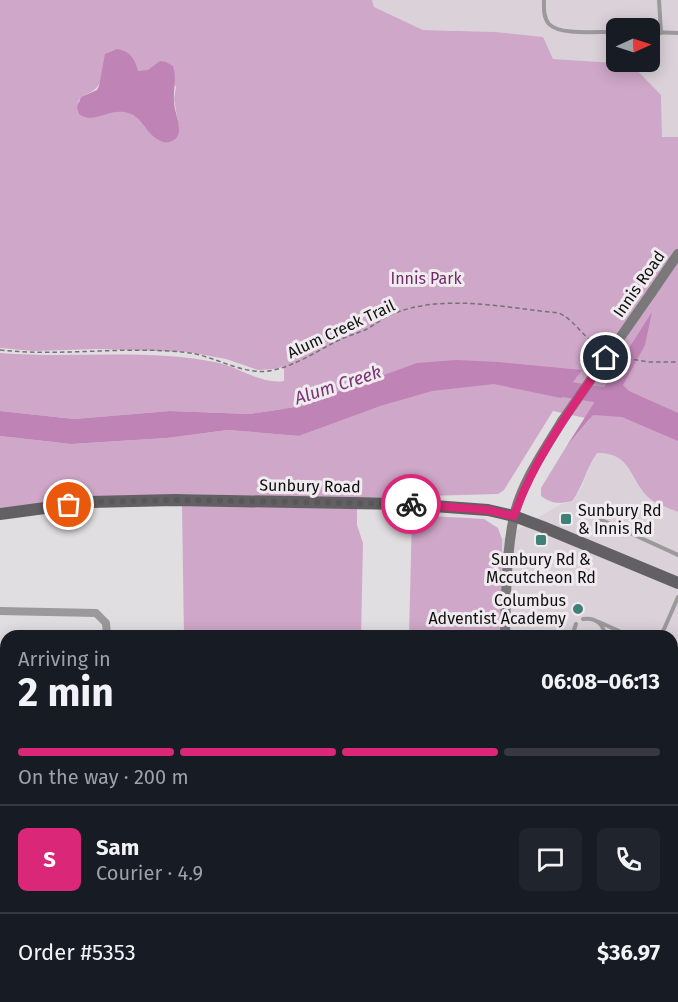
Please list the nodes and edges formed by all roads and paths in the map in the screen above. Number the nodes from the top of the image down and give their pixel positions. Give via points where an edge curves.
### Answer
1 (544, 0) edge
2 (659, 0) edge
3 (606, 32) edge
4 (661, 33) joint
5 (678, 33) edge
6 (678, 254) edge
7 (0, 350) edge
8 (609, 352) dead end
9 (619, 357) dead end
10 (678, 362) edge
11 (0, 514) edge
12 (514, 516) junction
13 (595, 518) dead end
14 (678, 555) edge
15 (678, 583) edge
16 (678, 597) edge
17 (0, 611) edge
18 (583, 620) dead end
19 (599, 622) junction
20 (576, 624) dead end
21 (107, 630) edge
22 (505, 630) edge
23 (574, 630) edge
24 (604, 630) edge
25 (617, 630) edge
26 (664, 630) edge

1 - 3 lane via 549,24 560,31
2 - 4 lane
4 - 5 lane
6 - 12 main road, Innis Road, bridge via 562,421
7 - 8 path, Alum Creek Trail via 190,353 265,372 288,365 389,316 446,303 469,303 559,313 589,341
9 - 10 path
11 - 12 main road, Sunbury Road via 90,502 175,500 406,504 488,510
12 - 15 main road, Sunbury Road
12 - 22 main road, Innis Road
13 - 14 lane
16 - 26 lane
17 - 21 street via 92,613 102,617
18 - 19 lane
19 - 24 lane
19 - 25 lane
20 - 23 lane

